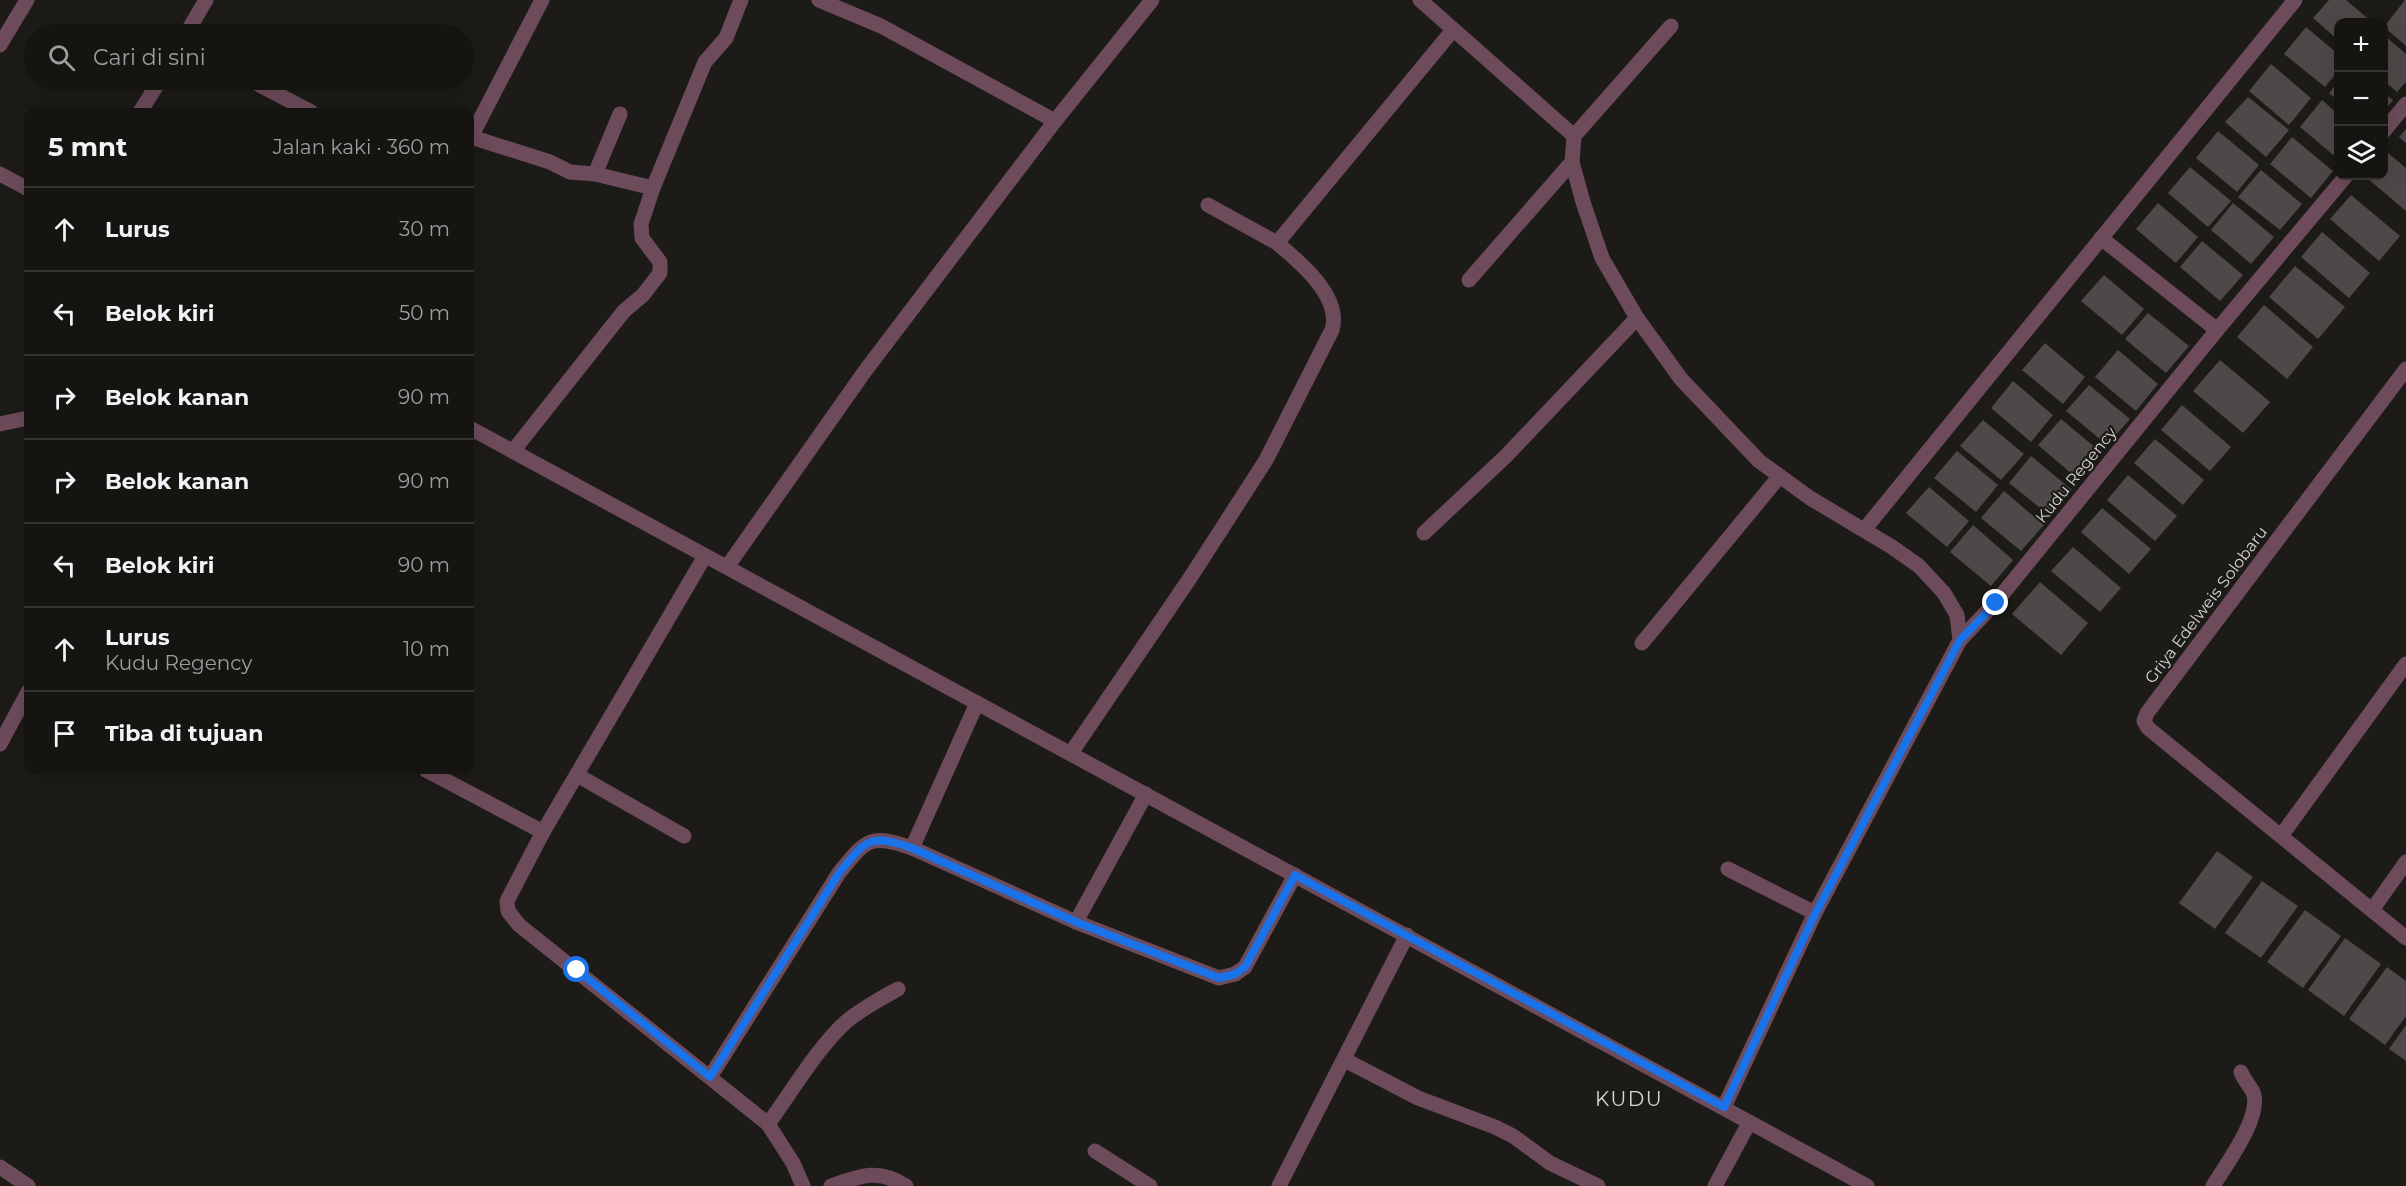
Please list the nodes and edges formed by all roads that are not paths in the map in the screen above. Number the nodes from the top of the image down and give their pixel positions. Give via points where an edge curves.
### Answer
1 (27, 0) edge
2 (206, 0) edge
3 (542, 0) edge
4 (741, 0) edge
5 (819, 0) edge
6 (1152, 0) edge
7 (1420, 0) edge
8 (2295, 0) edge
9 (192, 24) edge
10 (1671, 26) dead end
11 (1453, 30) junction
12 (0, 45) edge
13 (154, 90) edge
14 (269, 90) edge
15 (2406, 104) edge
16 (142, 108) edge
17 (303, 108) edge
18 (620, 114) dead end
19 (1055, 121) junction
20 (2388, 126) edge
21 (474, 130) edge
22 (1574, 136) junction
23 (474, 139) edge
24 (1572, 162) junction
25 (0, 174) edge
26 (595, 174) junction
27 (2343, 180) edge
28 (24, 187) edge
29 (653, 188) junction
30 (1208, 205) dead end
31 (2101, 238) junction
32 (1277, 243) junction
33 (1469, 280) dead end
34 (1637, 318) junction
35 (2217, 330) junction
36 (2406, 369) edge
37 (24, 419) edge
38 (0, 424) edge
39 (474, 430) edge
40 (513, 452) junction
41 (1779, 477) junction
42 (1864, 530) junction
43 (1424, 533) dead end
44 (705, 555) junction
45 (727, 567) junction
46 (1960, 640) junction
47 (1642, 643) dead end
48 (2406, 664) edge
49 (24, 699) edge
50 (977, 703) junction
51 (0, 744) edge
52 (1071, 753) junction
53 (434, 774) edge
54 (577, 775) junction
55 (1146, 794) junction
56 (543, 832) junction
57 (684, 836) dead end
58 (2281, 836) junction
59 (912, 848) junction
60 (2406, 862) edge
61 (1728, 869) dead end
62 (1295, 875) junction
63 (2372, 910) junction
64 (1815, 914) junction
65 (1076, 922) junction
66 (1407, 935) junction
67 (2406, 938) edge
68 (898, 989) dead end
69 (1345, 1060) junction
70 (2241, 1072) dead end
71 (710, 1077) junction
72 (1724, 1107) junction
73 (1749, 1123) junction
74 (768, 1124) junction
75 (1095, 1151) dead end
76 (0, 1167) edge
77 (28, 1186) edge
78 (803, 1186) edge
79 (831, 1186) edge
80 (906, 1186) edge
81 (1150, 1186) edge
82 (1278, 1186) edge
83 (1598, 1186) edge
84 (1714, 1186) edge
85 (1867, 1186) edge
86 (2213, 1186) edge

1 - 12 street
2 - 9 street
3 - 21 street
4 - 29 street via 726,38 705,62
5 - 19 street via 880,26
6 - 19 street
7 - 11 street
8 - 31 street
10 - 22 street
11 - 22 street
11 - 32 street
13 - 16 street
14 - 17 street
15 - 20 street
18 - 26 street
19 - 45 street via 865,371
22 - 24 street
23 - 26 street via 570,172
24 - 33 street
24 - 34 street via 1602,258
25 - 28 street
26 - 29 street
27 - 35 street, Kudu Regency
29 - 40 street via 641,233 660,262 660,273 624,311
30 - 32 street
31 - 35 street
31 - 42 street
32 - 52 street via 1296,258 1326,293 1333,306 1332,330 1266,460
34 - 41 street via 1681,378
34 - 43 street via 1506,456
35 - 46 street, Kudu Regency via 1996,603
36 - 58 street, Griya Edelweis Solobaru via 2144,721
37 - 38 street
39 - 40 street
40 - 44 street
41 - 42 street
41 - 47 street
42 - 46 street via 1920,566 1944,593 1957,615
44 - 45 street
44 - 54 street
45 - 50 street
46 - 64 street, Kudu Regency
48 - 58 street
49 - 51 street
50 - 52 street
50 - 59 street
52 - 55 street
53 - 56 street
54 - 56 street
54 - 57 street
55 - 62 street
55 - 65 street
56 - 71 street via 510,892 508,911 519,925
58 - 63 street, Griya Edelweis Solobaru
59 - 65 street
59 - 71 street via 887,839 860,847 839,873
60 - 63 street
61 - 64 street
62 - 65 street via 1245,967 1219,978
62 - 66 street
63 - 67 street, Griya Edelweis Solobaru
64 - 72 street, Kudu Regency
66 - 69 street
66 - 72 street
68 - 74 street via 845,1022
69 - 82 street
69 - 83 street via 1418,1098 1495,1126 1550,1163
70 - 86 street via 2253,1093 2252,1113 2239,1144
71 - 74 street
72 - 73 street
73 - 84 street
73 - 85 street
74 - 78 street
75 - 81 street
76 - 77 street
79 - 80 street via 876,1174

